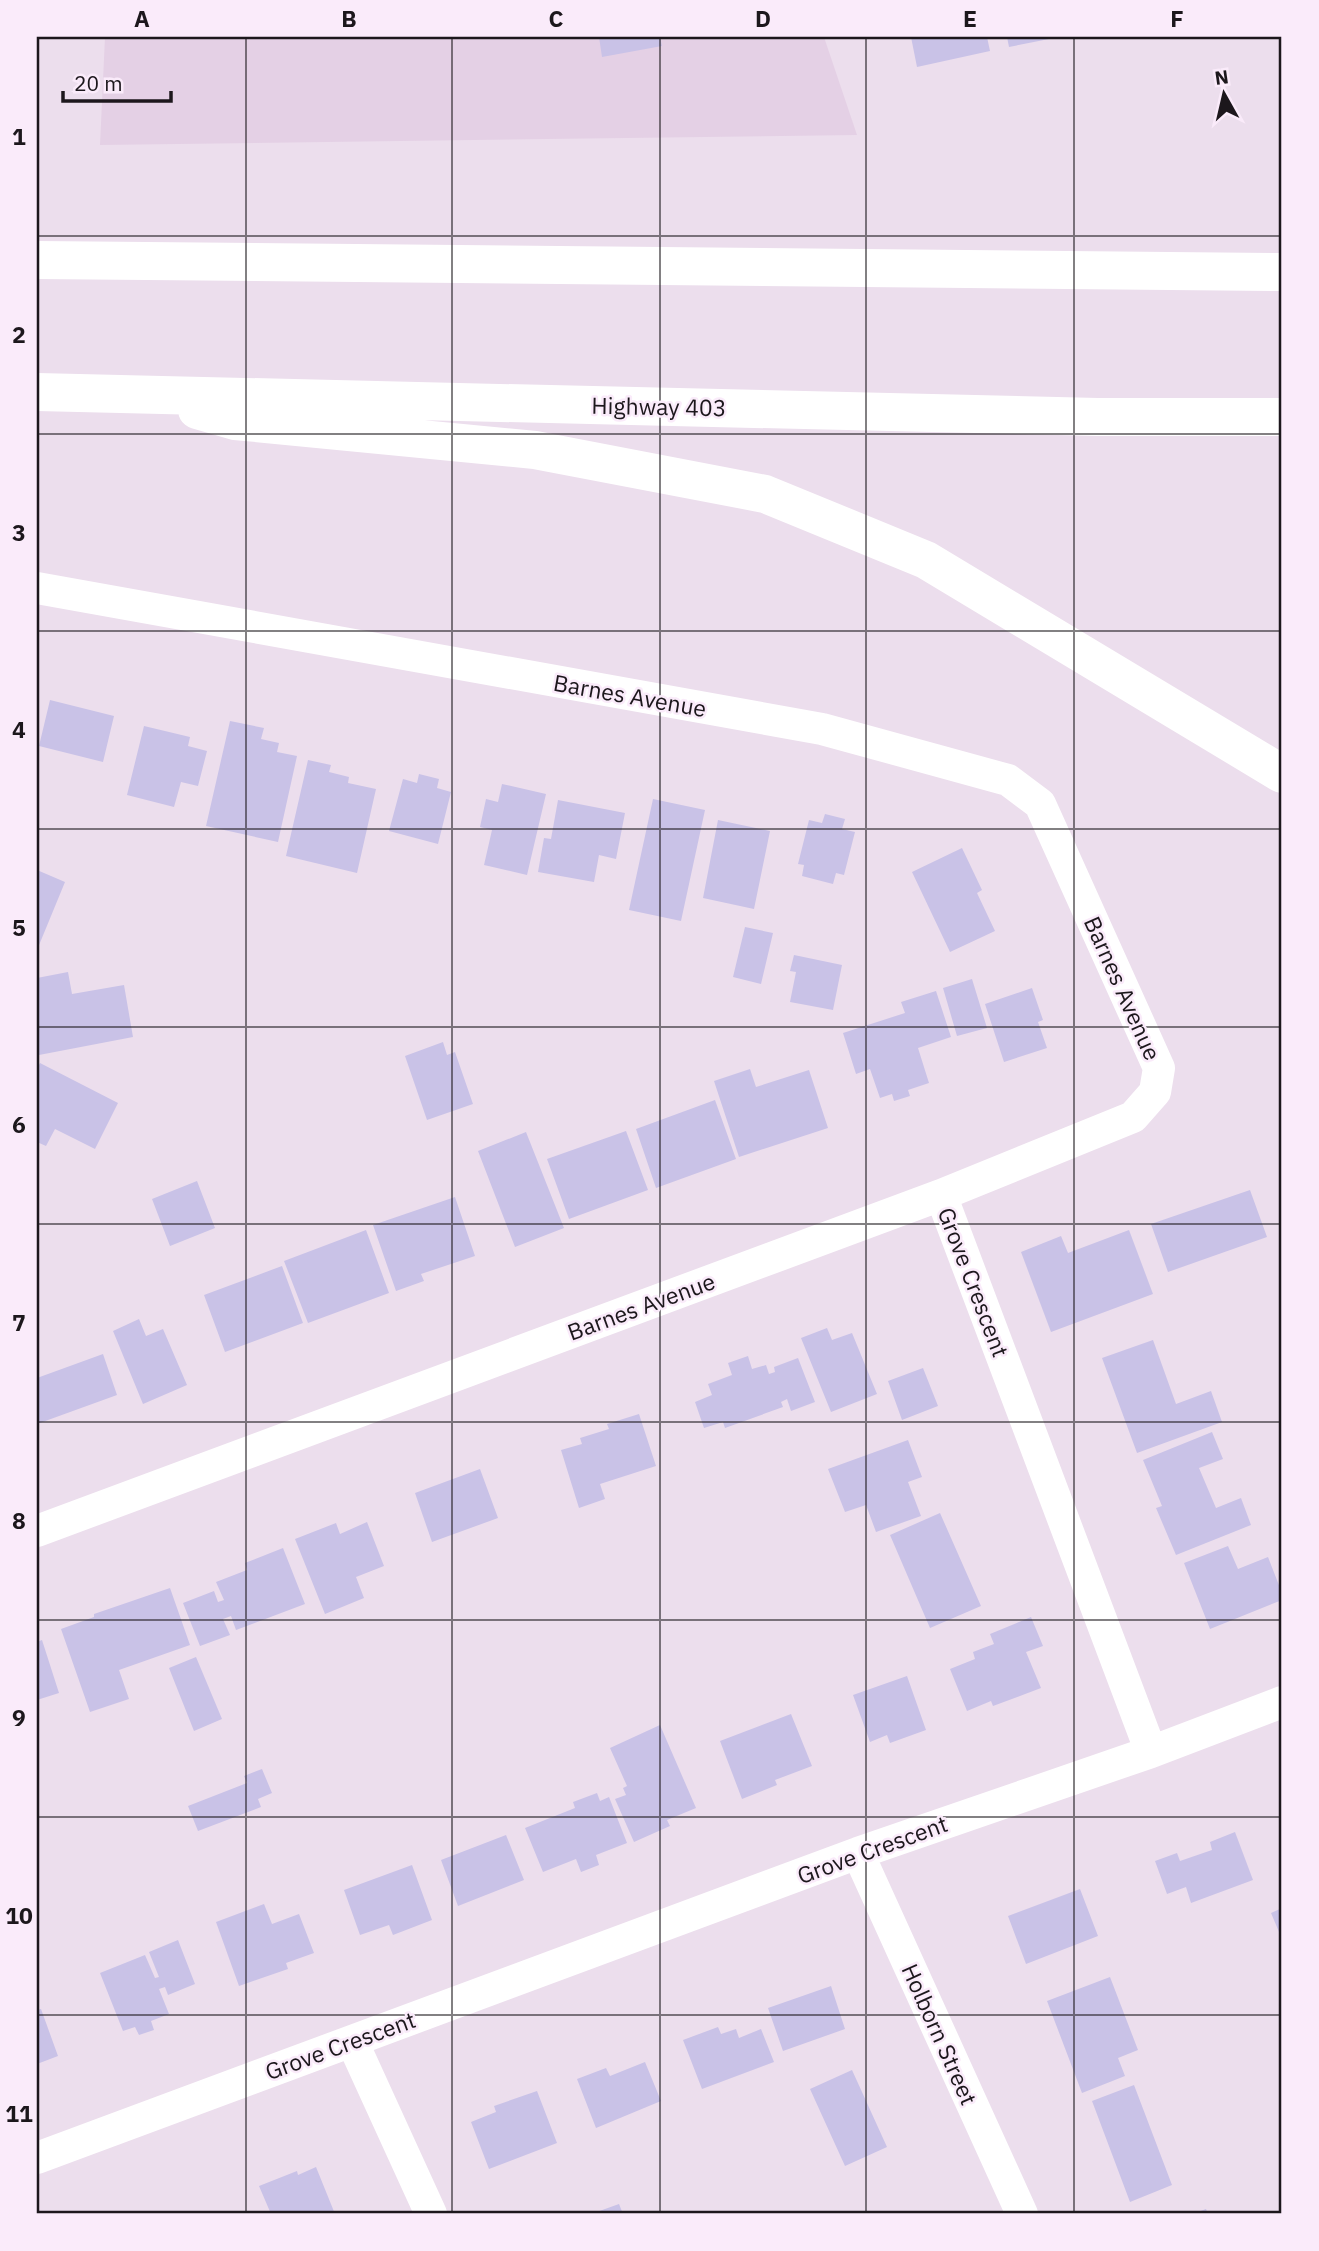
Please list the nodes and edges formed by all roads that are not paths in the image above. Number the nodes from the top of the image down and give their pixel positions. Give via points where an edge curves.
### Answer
1 (37, 260) edge
2 (1282, 272) edge
3 (37, 392) edge
4 (142, 393) junction
5 (1282, 416) edge
6 (37, 588) edge
7 (1282, 774) edge
8 (941, 1195) junction
9 (37, 1531) edge
10 (1282, 1702) edge
11 (1152, 1752) junction
12 (858, 1853) junction
13 (352, 2041) junction
14 (37, 2158) edge
15 (431, 2214) edge
16 (1022, 2214) edge

1 - 2 highway
3 - 4 highway, Highway 403
4 - 5 highway, Highway 403 via 1098,417
4 - 7 highway via 235,421 535,450 765,494 926,559
6 - 8 street, Barnes Avenue via 822,729 1008,780 1041,804 1159,1068 1154,1092 1133,1117
8 - 9 street, Barnes Avenue
8 - 11 street, Grove Crescent
10 - 11 street
11 - 12 street, Grove Crescent
12 - 13 street, Grove Crescent
12 - 16 street, Holborn Street
13 - 14 street, Grove Crescent
13 - 15 street

